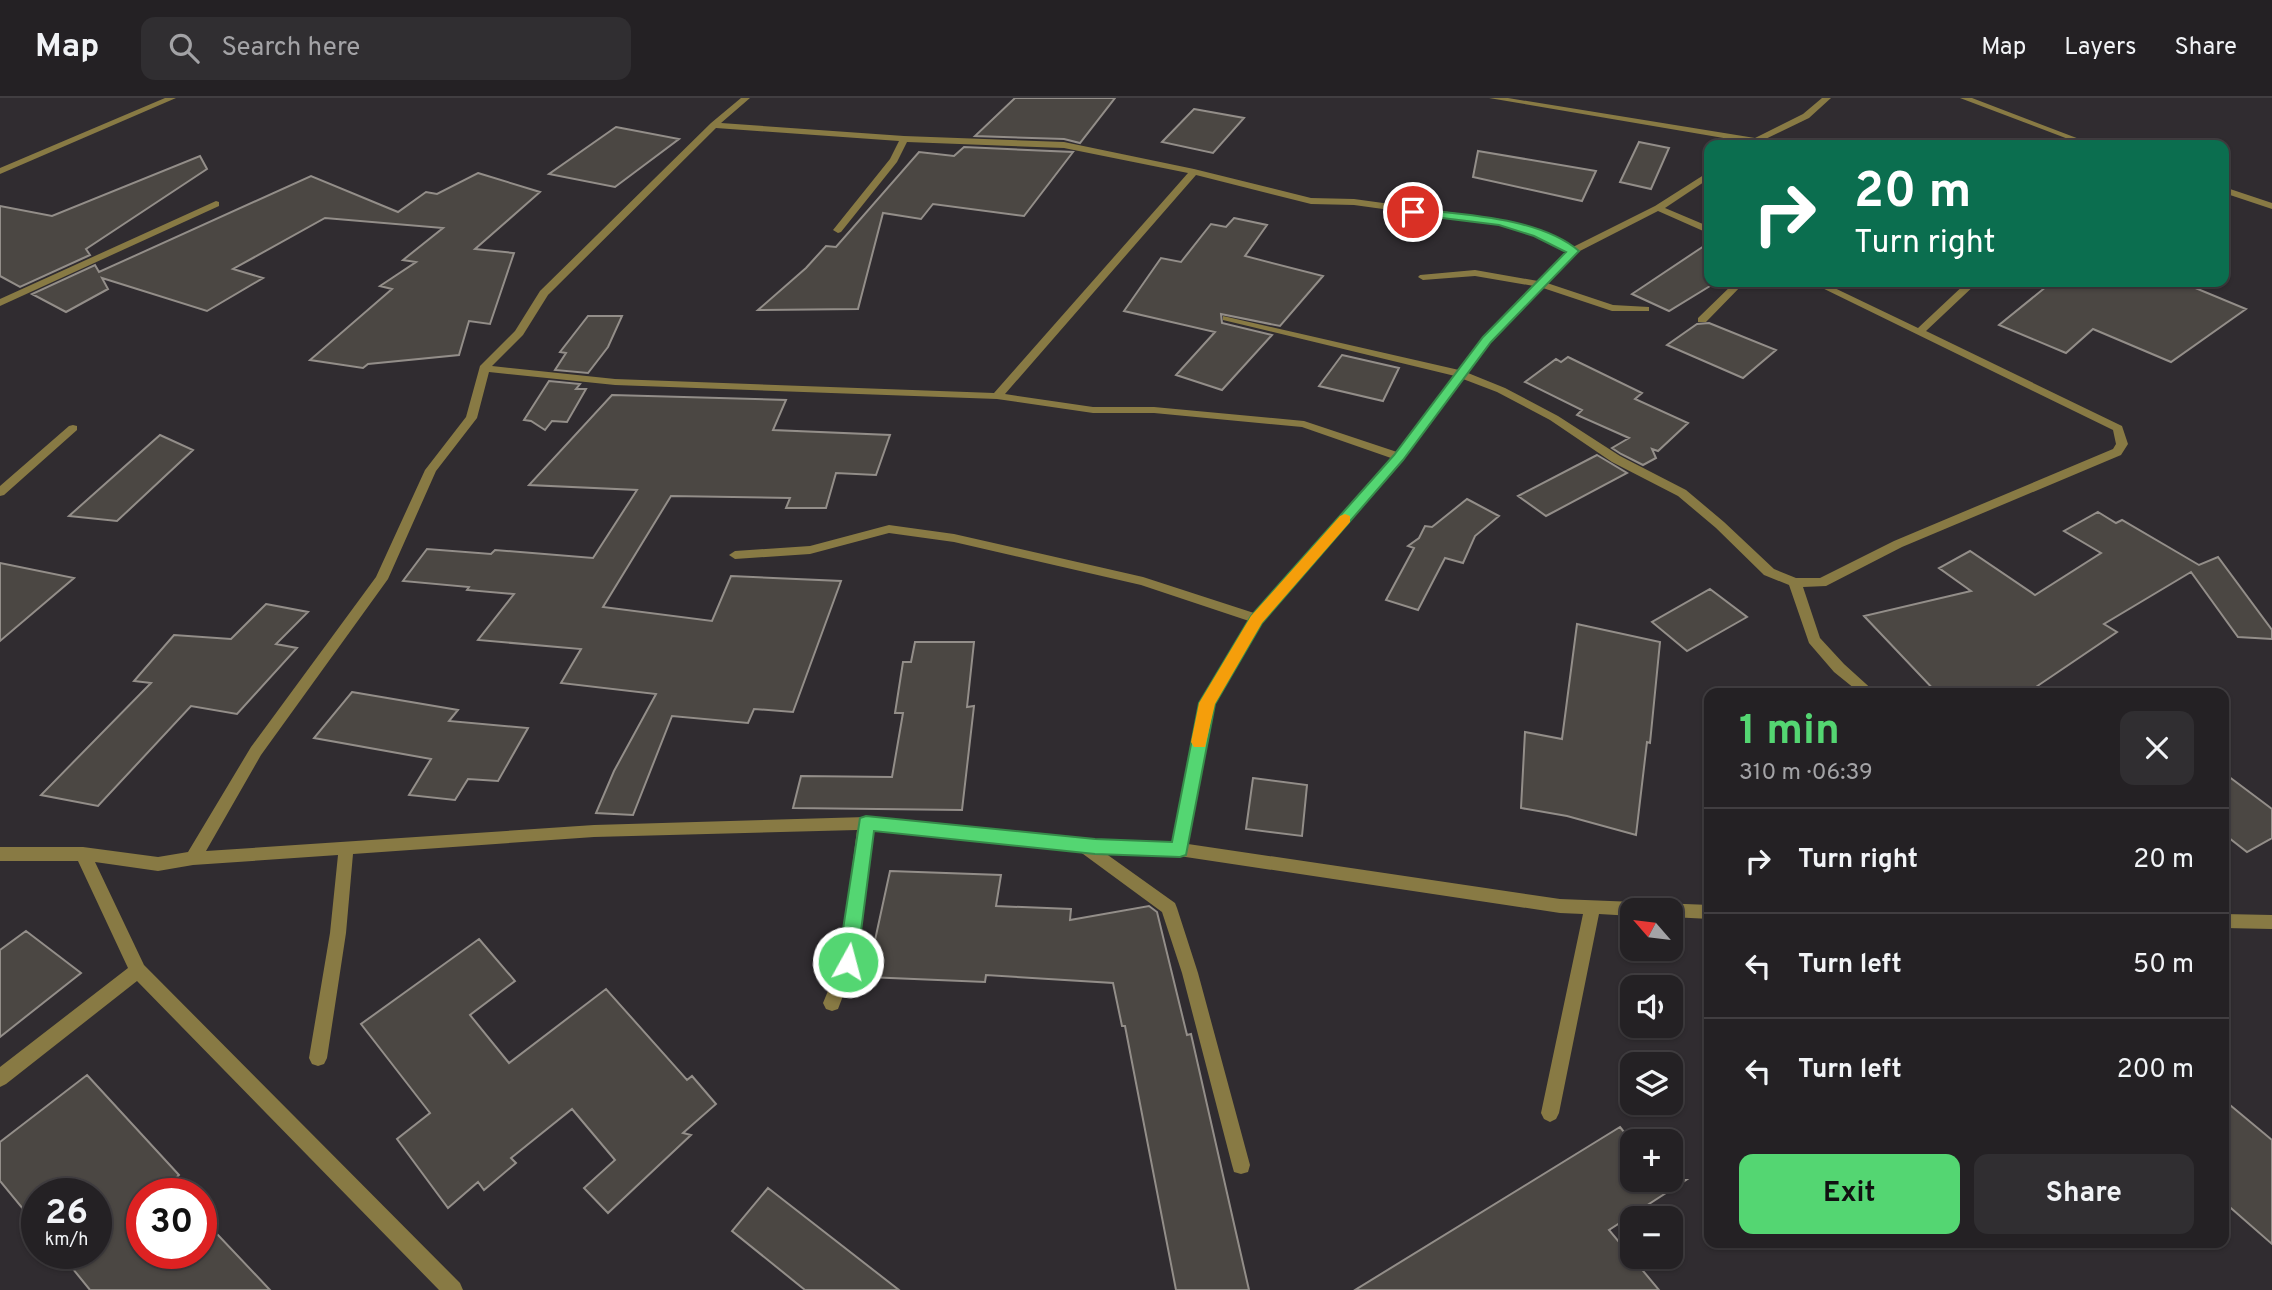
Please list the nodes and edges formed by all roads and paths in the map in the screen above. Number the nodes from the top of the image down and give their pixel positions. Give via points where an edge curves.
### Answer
1 (172, 98) edge
2 (746, 98) edge
3 (1493, 98) edge
4 (1827, 98) edge
5 (1964, 98) edge
6 (714, 125) junction
7 (904, 139) junction
8 (1734, 140) edge
9 (1757, 140) edge
10 (2077, 140) edge
11 (0, 171) edge
12 (1194, 172) junction
13 (1704, 178) edge
14 (2229, 192) edge
15 (216, 204) dead end
16 (2272, 206) edge
17 (1658, 208) junction
18 (1704, 228) edge
19 (838, 230) dead end
20 (1573, 251) junction
21 (1423, 277) dead end
22 (1541, 284) junction
23 (1735, 287) edge
24 (1825, 287) edge
25 (1968, 287) edge
26 (0, 303) edge
27 (1645, 309) dead end
28 (1227, 318) dead end
29 (1702, 320) dead end
30 (1919, 332) junction
31 (484, 368) junction
32 (1461, 374) junction
33 (998, 396) junction
34 (73, 428) dead end
35 (1399, 457) junction
36 (0, 492) edge
37 (735, 555) dead end
38 (1795, 582) junction
39 (1256, 620) junction
40 (1863, 688) edge
41 (866, 823) junction
42 (1083, 845) junction
43 (346, 849) junction
44 (1180, 849) junction
45 (0, 854) edge
46 (83, 854) junction
47 (193, 858) junction
48 (1592, 907) junction
49 (1620, 908) edge
50 (1684, 911) edge
51 (1704, 912) edge
52 (2229, 921) edge
53 (2272, 922) edge
54 (138, 970) junction
55 (832, 1003) dead end
56 (318, 1058) dead end
57 (0, 1078) edge
58 (1550, 1113) dead end
59 (1241, 1165) dead end
60 (453, 1290) edge

1 - 11 street
2 - 6 street
3 - 8 street
4 - 9 street via 1806,116
5 - 10 street
6 - 7 street
6 - 31 street via 544,293 519,333
7 - 12 street via 1064,145
7 - 19 street via 894,159
12 - 20 street via 1311,201 1354,202 1500,222
12 - 33 street
13 - 17 street
14 - 16 street
15 - 26 street
17 - 18 street
17 - 20 street
20 - 22 street
21 - 22 street via 1475,273
22 - 27 street via 1612,308
22 - 32 street
23 - 29 street
24 - 30 street
25 - 30 street
28 - 32 street
30 - 38 street via 2118,428 2122,444 2117,452 1898,544 1821,583
31 - 33 street via 615,382
31 - 47 street via 471,418 431,470 382,579 256,751
32 - 35 street
32 - 38 street via 1526,402 1616,459 1682,493 1769,572
33 - 35 street via 1093,410 1154,410 1304,424
34 - 36 street
35 - 39 street
37 - 39 street via 810,550 889,529 954,538 1143,581
38 - 40 street via 1814,640
39 - 44 street via 1207,703
41 - 42 street
41 - 43 street via 594,831
41 - 55 street via 848,962
42 - 44 street
42 - 59 street via 1169,908
43 - 47 street
43 - 56 street
44 - 48 street
45 - 46 street
46 - 47 street via 159,864
46 - 54 street
48 - 49 street
48 - 58 street
50 - 51 street
52 - 53 street
54 - 57 street
54 - 60 street

